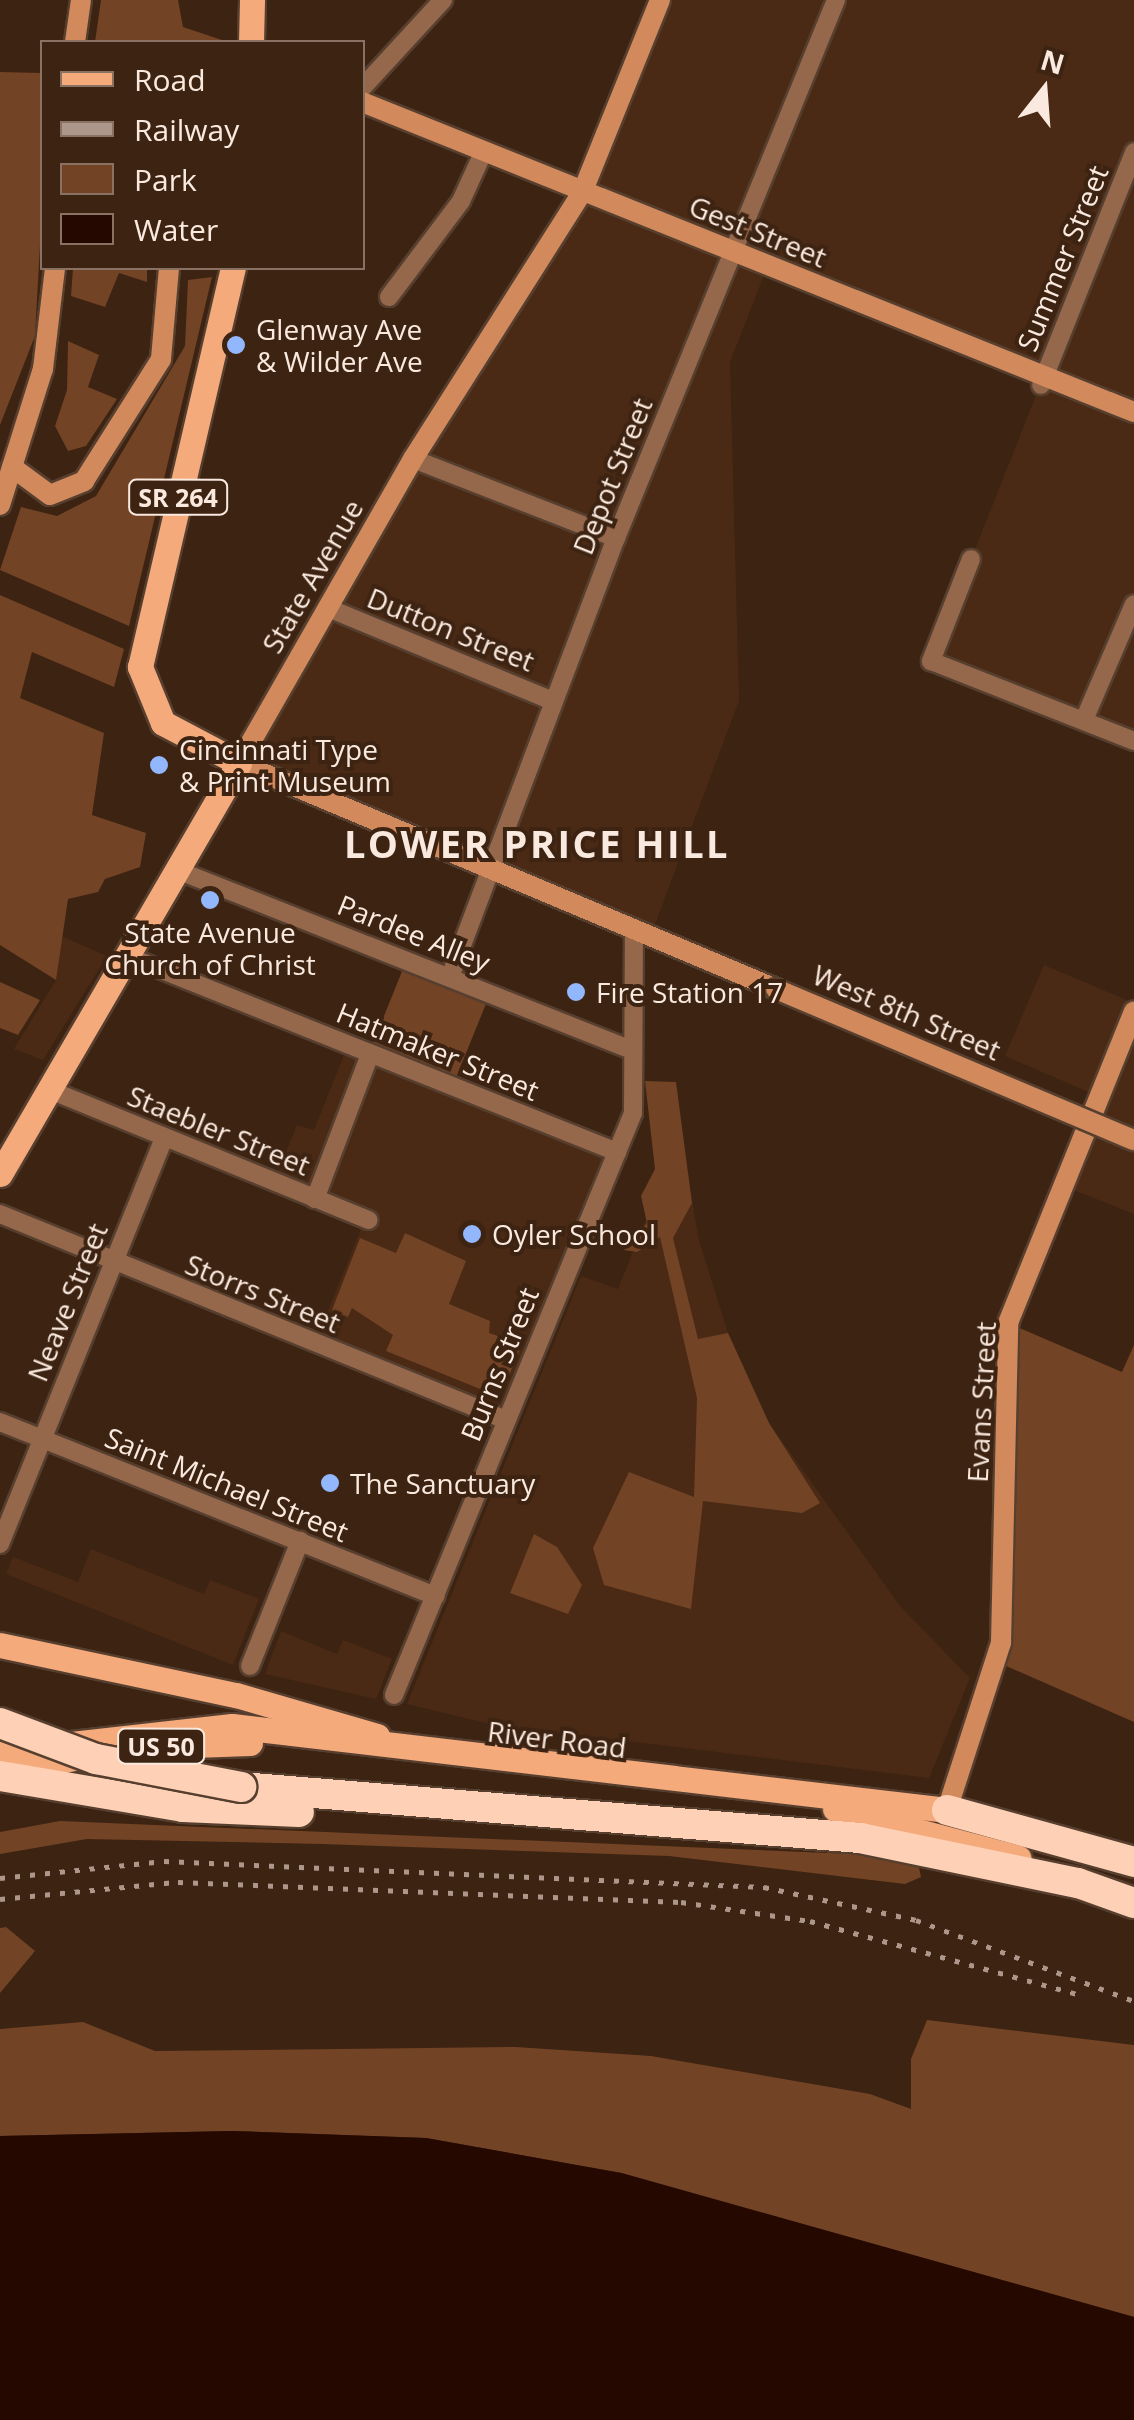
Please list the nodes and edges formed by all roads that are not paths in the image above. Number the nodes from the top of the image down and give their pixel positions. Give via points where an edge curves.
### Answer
1 (81, 0) edge
2 (252, 0) edge
3 (444, 0) edge
4 (660, 0) edge
5 (836, 0) edge
6 (74, 40) edge
7 (252, 40) edge
8 (365, 85) edge
9 (365, 103) edge
10 (484, 150) junction
11 (1134, 152) edge
12 (584, 191) junction
13 (734, 251) junction
14 (55, 270) edge
15 (169, 270) edge
16 (233, 270) edge
17 (389, 297) dead end
18 (1043, 380) junction
19 (1134, 412) edge
20 (413, 460) junction
21 (12, 467) junction
22 (0, 505) edge
23 (616, 538) junction
24 (971, 559) dead end
25 (1134, 604) edge
26 (328, 608) junction
27 (552, 701) junction
28 (1084, 720) junction
29 (1134, 742) edge
30 (239, 763) junction
31 (486, 868) junction
32 (177, 870) junction
33 (643, 933) junction
34 (127, 956) junction
35 (450, 977) junction
36 (1134, 1011) edge
37 (630, 1048) junction
38 (370, 1054) junction
39 (50, 1090) junction
40 (164, 1138) junction
41 (1134, 1140) edge
42 (617, 1152) junction
43 (0, 1174) edge
44 (315, 1199) junction
45 (0, 1214) edge
46 (368, 1220) dead end
47 (113, 1263) junction
48 (506, 1420) junction
49 (0, 1422) edge
50 (42, 1440) junction
51 (300, 1541) junction
52 (0, 1544) edge
53 (435, 1596) junction
54 (0, 1628) edge
55 (0, 1646) edge
56 (65, 1655) junction
57 (250, 1666) dead end
58 (394, 1695) dead end
59 (0, 1723) edge
60 (325, 1740) junction
61 (0, 1752) edge
62 (430, 1753) junction
63 (0, 1776) edge
64 (782, 1795) junction
65 (240, 1798) junction
66 (946, 1810) junction
67 (1041, 1859) junction
68 (1134, 1862) edge
69 (1134, 1903) edge

1 - 6 main road
2 - 7 main road
3 - 8 street
4 - 12 main road, State Avenue
5 - 13 street, Depot Street
9 - 10 main road, Gest Street
10 - 12 main road, Gest Street
10 - 17 street via 461,201
11 - 18 street, Summer Street
12 - 13 main road, Gest Street
12 - 20 main road, State Avenue
13 - 18 main road, Gest Street
13 - 23 street, Depot Street
14 - 21 main road via 44,368
15 - 21 main road via 161,358 84,481 50,495
16 - 30 main road, West 8th Street / SR 264 via 142,644 145,694 163,723
18 - 19 main road, Gest Street
20 - 23 street
20 - 26 main road, State Avenue
21 - 22 main road
23 - 27 street, Depot Street
24 - 28 street via 930,661
25 - 28 street
26 - 27 street, Dutton Street
26 - 30 main road, State Avenue
27 - 31 street, Depot Street
28 - 29 street
30 - 31 main road, West 8th Street
30 - 32 main road, State Avenue
31 - 33 main road, West 8th Street
31 - 35 street, Depot Street
32 - 34 main road, State Avenue
32 - 35 street, Pardee Alley
33 - 37 street, Burns Street
33 - 41 main road, West 8th Street, bridge
34 - 38 street, Hatmaker Street
34 - 39 main road, State Avenue
35 - 37 street, Pardee Alley
36 - 66 main road, Evans Street via 1008,1323 1002,1643
37 - 42 street, Burns Street via 632,1113
38 - 42 street, Hatmaker Street
38 - 44 street
39 - 40 street, Staebler Street
39 - 43 main road, State Avenue
40 - 44 street, Staebler Street
40 - 47 street, Neave Street
42 - 48 street, Burns Street
44 - 46 street, Staebler Street
45 - 47 street, Storrs Street
47 - 48 street, Storrs Street
47 - 50 street, Neave Street
48 - 53 street, Burns Street
49 - 50 street, Saint Michael Street
50 - 51 street, Saint Michael Street
50 - 52 street, Neave Street
51 - 53 street, Saint Michael Street
51 - 57 street
53 - 58 street, Burns Street
54 - 56 main road
55 - 56 main road
56 - 62 main road
59 - 65 highway, bridge via 96,1759
60 - 61 main road, River Road / US 50 via 206,1726
60 - 62 main road, River Road / US 50
60 - 63 main road, River Road / US 50 via 140,1748
62 - 64 main road, River Road / US 50
63 - 65 highway
64 - 66 main road, River Road / US 50
64 - 67 main road, River Road / US 50
65 - 67 highway via 860,1838
66 - 67 highway, US 50
67 - 68 highway, US 50
67 - 69 highway via 1078,1883

